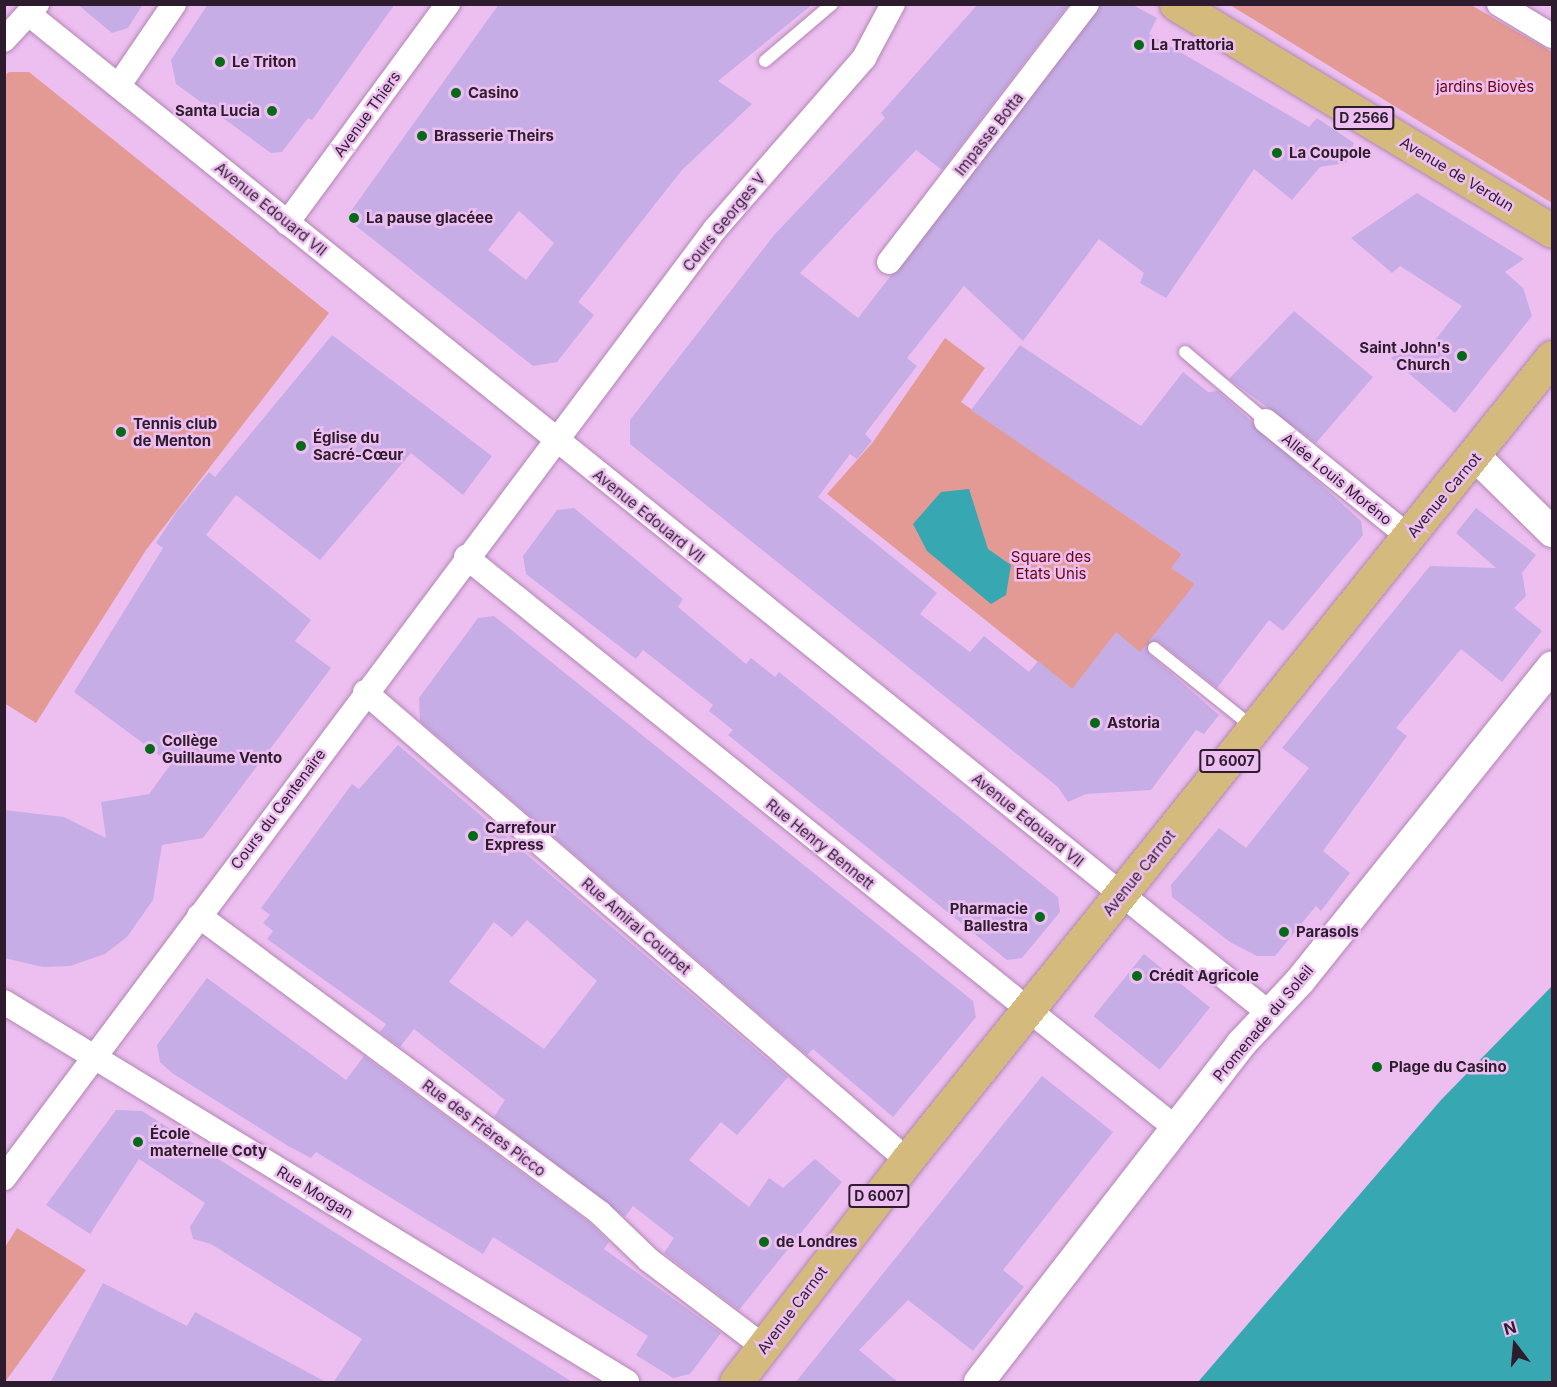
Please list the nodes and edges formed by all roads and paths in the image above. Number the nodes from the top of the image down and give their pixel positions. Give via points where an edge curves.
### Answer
1 (174, 4) edge
2 (448, 4) edge
3 (832, 4) edge
4 (893, 4) edge
5 (1087, 4) edge
6 (1176, 4) edge
7 (1499, 4) edge
8 (34, 10) edge
9 (1552, 36) edge
10 (4, 40) edge
11 (765, 61) dead end
12 (119, 84) junction
13 (287, 223) junction
14 (1552, 231) edge
15 (889, 262) dead end
16 (1185, 352) dead end
17 (1550, 362) edge
18 (1266, 421) joint
19 (555, 441) junction
20 (1476, 458) junction
21 (1552, 532) edge
22 (1409, 537) junction
23 (466, 557) junction
24 (1154, 648) dead end
25 (1552, 667) edge
26 (365, 692) junction
27 (1255, 729) junction
28 (1120, 894) junction
29 (199, 916) junction
30 (4, 1002) edge
31 (1027, 1013) junction
32 (1269, 1014) junction
33 (93, 1057) junction
34 (1177, 1129) junction
35 (907, 1160) junction
36 (4, 1178) edge
37 (764, 1347) junction
38 (627, 1383) edge
39 (736, 1383) edge
40 (980, 1383) edge

1 - 12 street
2 - 13 street, Avenue Thiers
3 - 11 lane
4 - 19 street, Cours Georges V via 864,58 715,229
5 - 15 street, Impasse Botta
6 - 14 main road, Avenue de Verdun / D 2566
7 - 9 street
8 - 10 street
8 - 12 street, Avenue Edouard VII
12 - 13 street, Avenue Edouard VII
13 - 19 street, Avenue Edouard VII
16 - 18 lane
17 - 20 main road, Avenue Carnot / D 6007
18 - 22 street, Allée Louis Moréno
19 - 23 street, Cours du Centenaire
19 - 28 street, Avenue Edouard VII
20 - 21 street
20 - 22 main road, Avenue Carnot / D 6007
22 - 27 main road, Avenue Carnot / D 6007
23 - 26 street, Cours du Centenaire
23 - 31 street, Rue Henry Bennett
24 - 27 lane
25 - 32 street, Promenade du Soleil
26 - 29 street, Cours du Centenaire
26 - 35 street, Rue Amiral Courbet
27 - 28 main road, Avenue Carnot / D 6007
28 - 31 main road, Avenue Carnot / D 6007
28 - 32 street, Avenue Edouard VII
29 - 33 street, Cours du Centenaire
29 - 37 street, Rue des Frères Picco via 600,1213 649,1260
30 - 33 street, Rue Morgan
31 - 34 street, Rue Henry Bennett
31 - 35 main road, Avenue Carnot / D 6007
32 - 34 street, Promenade du Soleil
33 - 36 street, Cours du Centenaire
33 - 38 street, Rue Morgan
34 - 40 street, Promenade du Soleil
35 - 37 main road, Avenue Carnot / D 6007
37 - 39 main road, Avenue Carnot / D 6007

